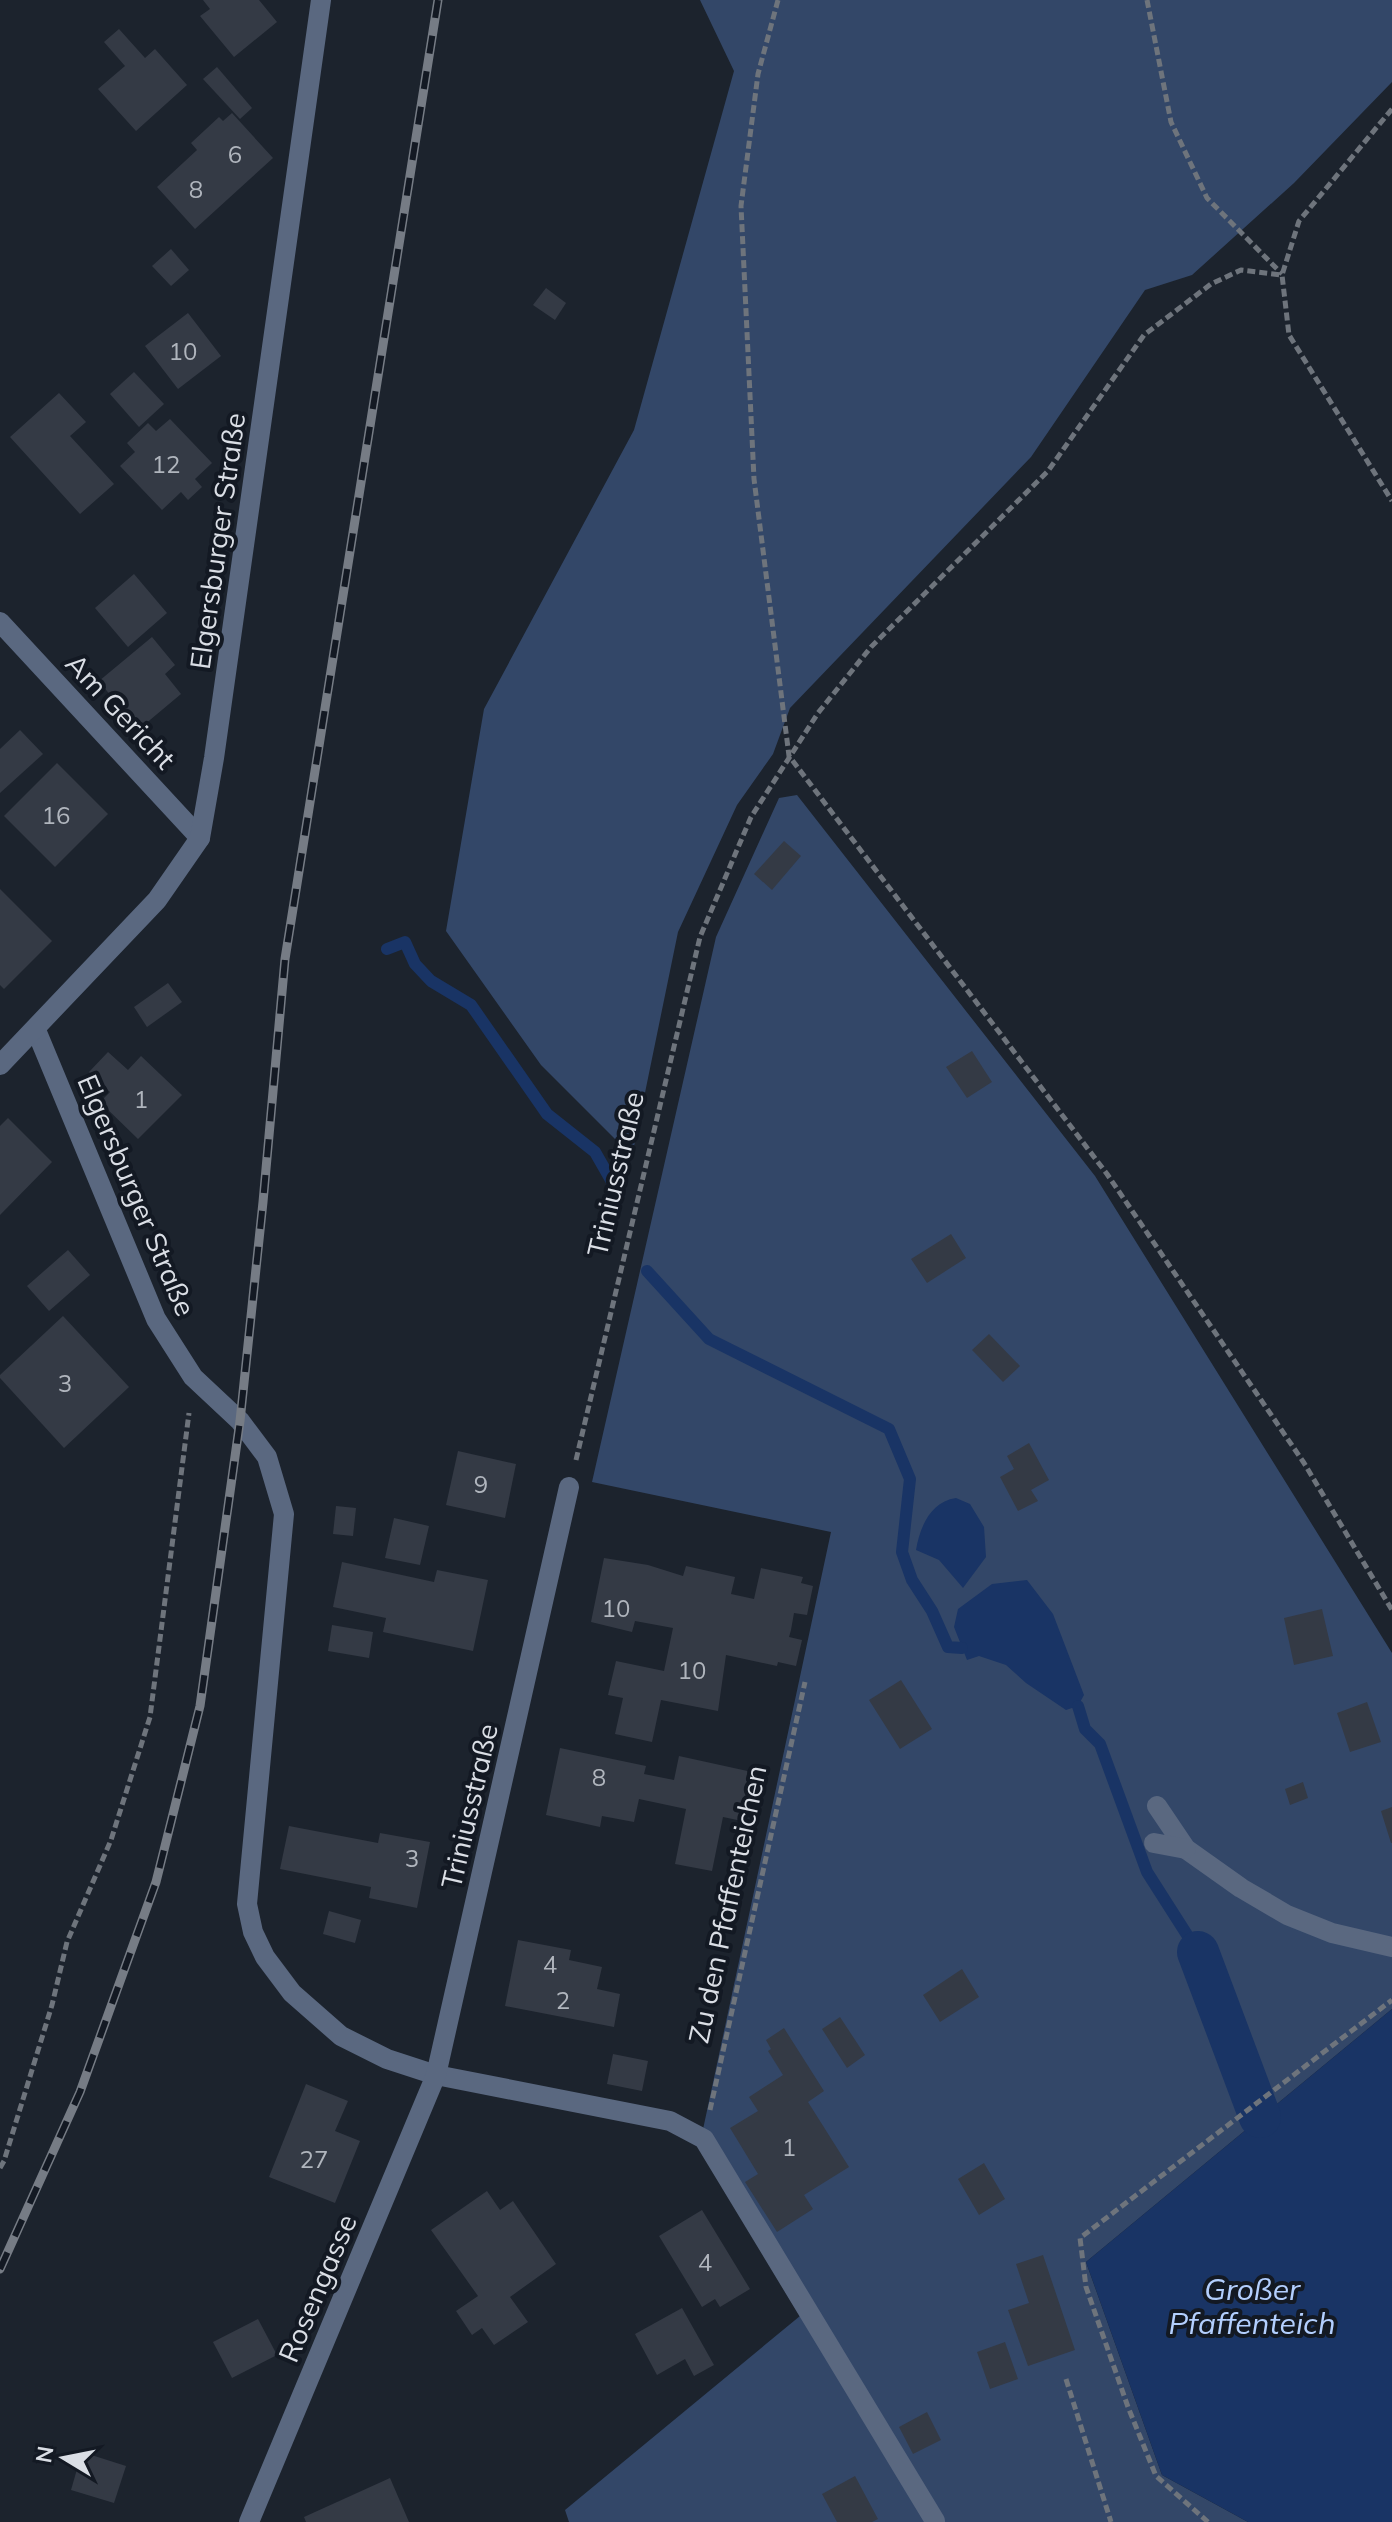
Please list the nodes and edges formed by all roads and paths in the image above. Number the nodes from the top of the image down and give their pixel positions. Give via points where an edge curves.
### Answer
1 (321, 0) edge
2 (778, 0) edge
3 (1147, 0) edge
4 (1392, 109) edge
5 (1282, 275) junction
6 (1392, 501) edge
7 (0, 622) edge
8 (789, 756) junction
9 (200, 838) junction
10 (36, 1030) junction
11 (0, 1065) edge
12 (193, 1377) junction
13 (569, 1487) joint
14 (1392, 1610) edge
15 (805, 1682) dead end
16 (1157, 1806) dead end
17 (1154, 1843) dead end
18 (1186, 1849) junction
19 (1392, 1947) edge
20 (1392, 2000) edge
21 (436, 2075) junction
22 (704, 2139) junction
23 (0, 2168) edge
24 (1066, 2379) dead end
25 (935, 2521) edge
26 (249, 2522) edge
27 (1111, 2522) edge
28 (1208, 2522) edge

1 - 9 street, Elgersburger Straße
2 - 8 path via 758,74 741,206 754,479
3 - 5 path via 1171,122 1207,198
4 - 5 path via 1299,221
5 - 6 path via 1289,335
5 - 8 path, Triniusstraße via 1241,270 1211,284 1144,335 1048,471 871,647
7 - 9 street, Am Gericht
8 - 13 path, Triniusstraße via 751,817 700,937
8 - 14 path via 1107,1174 1304,1463
9 - 10 street, Elgersburger Straße via 157,900
10 - 11 street, Elgersburger Straße
10 - 12 street, Elgersburger Straße via 156,1319
12 - 21 street via 240,1421 267,1457 284,1514 247,1904 253,1932 292,1993 341,2036
12 - 23 path via 150,1717 111,1840 67,1942
13 - 21 street, Triniusstraße
15 - 22 path, Zu den Pfaffenteichen
16 - 18 street
17 - 18 street
18 - 19 street via 1287,1915 1332,1933
20 - 28 path via 1080,2238 1086,2287 1156,2476
21 - 22 street via 670,2121
21 - 26 street, Rosengasse
22 - 25 street
24 - 27 path

